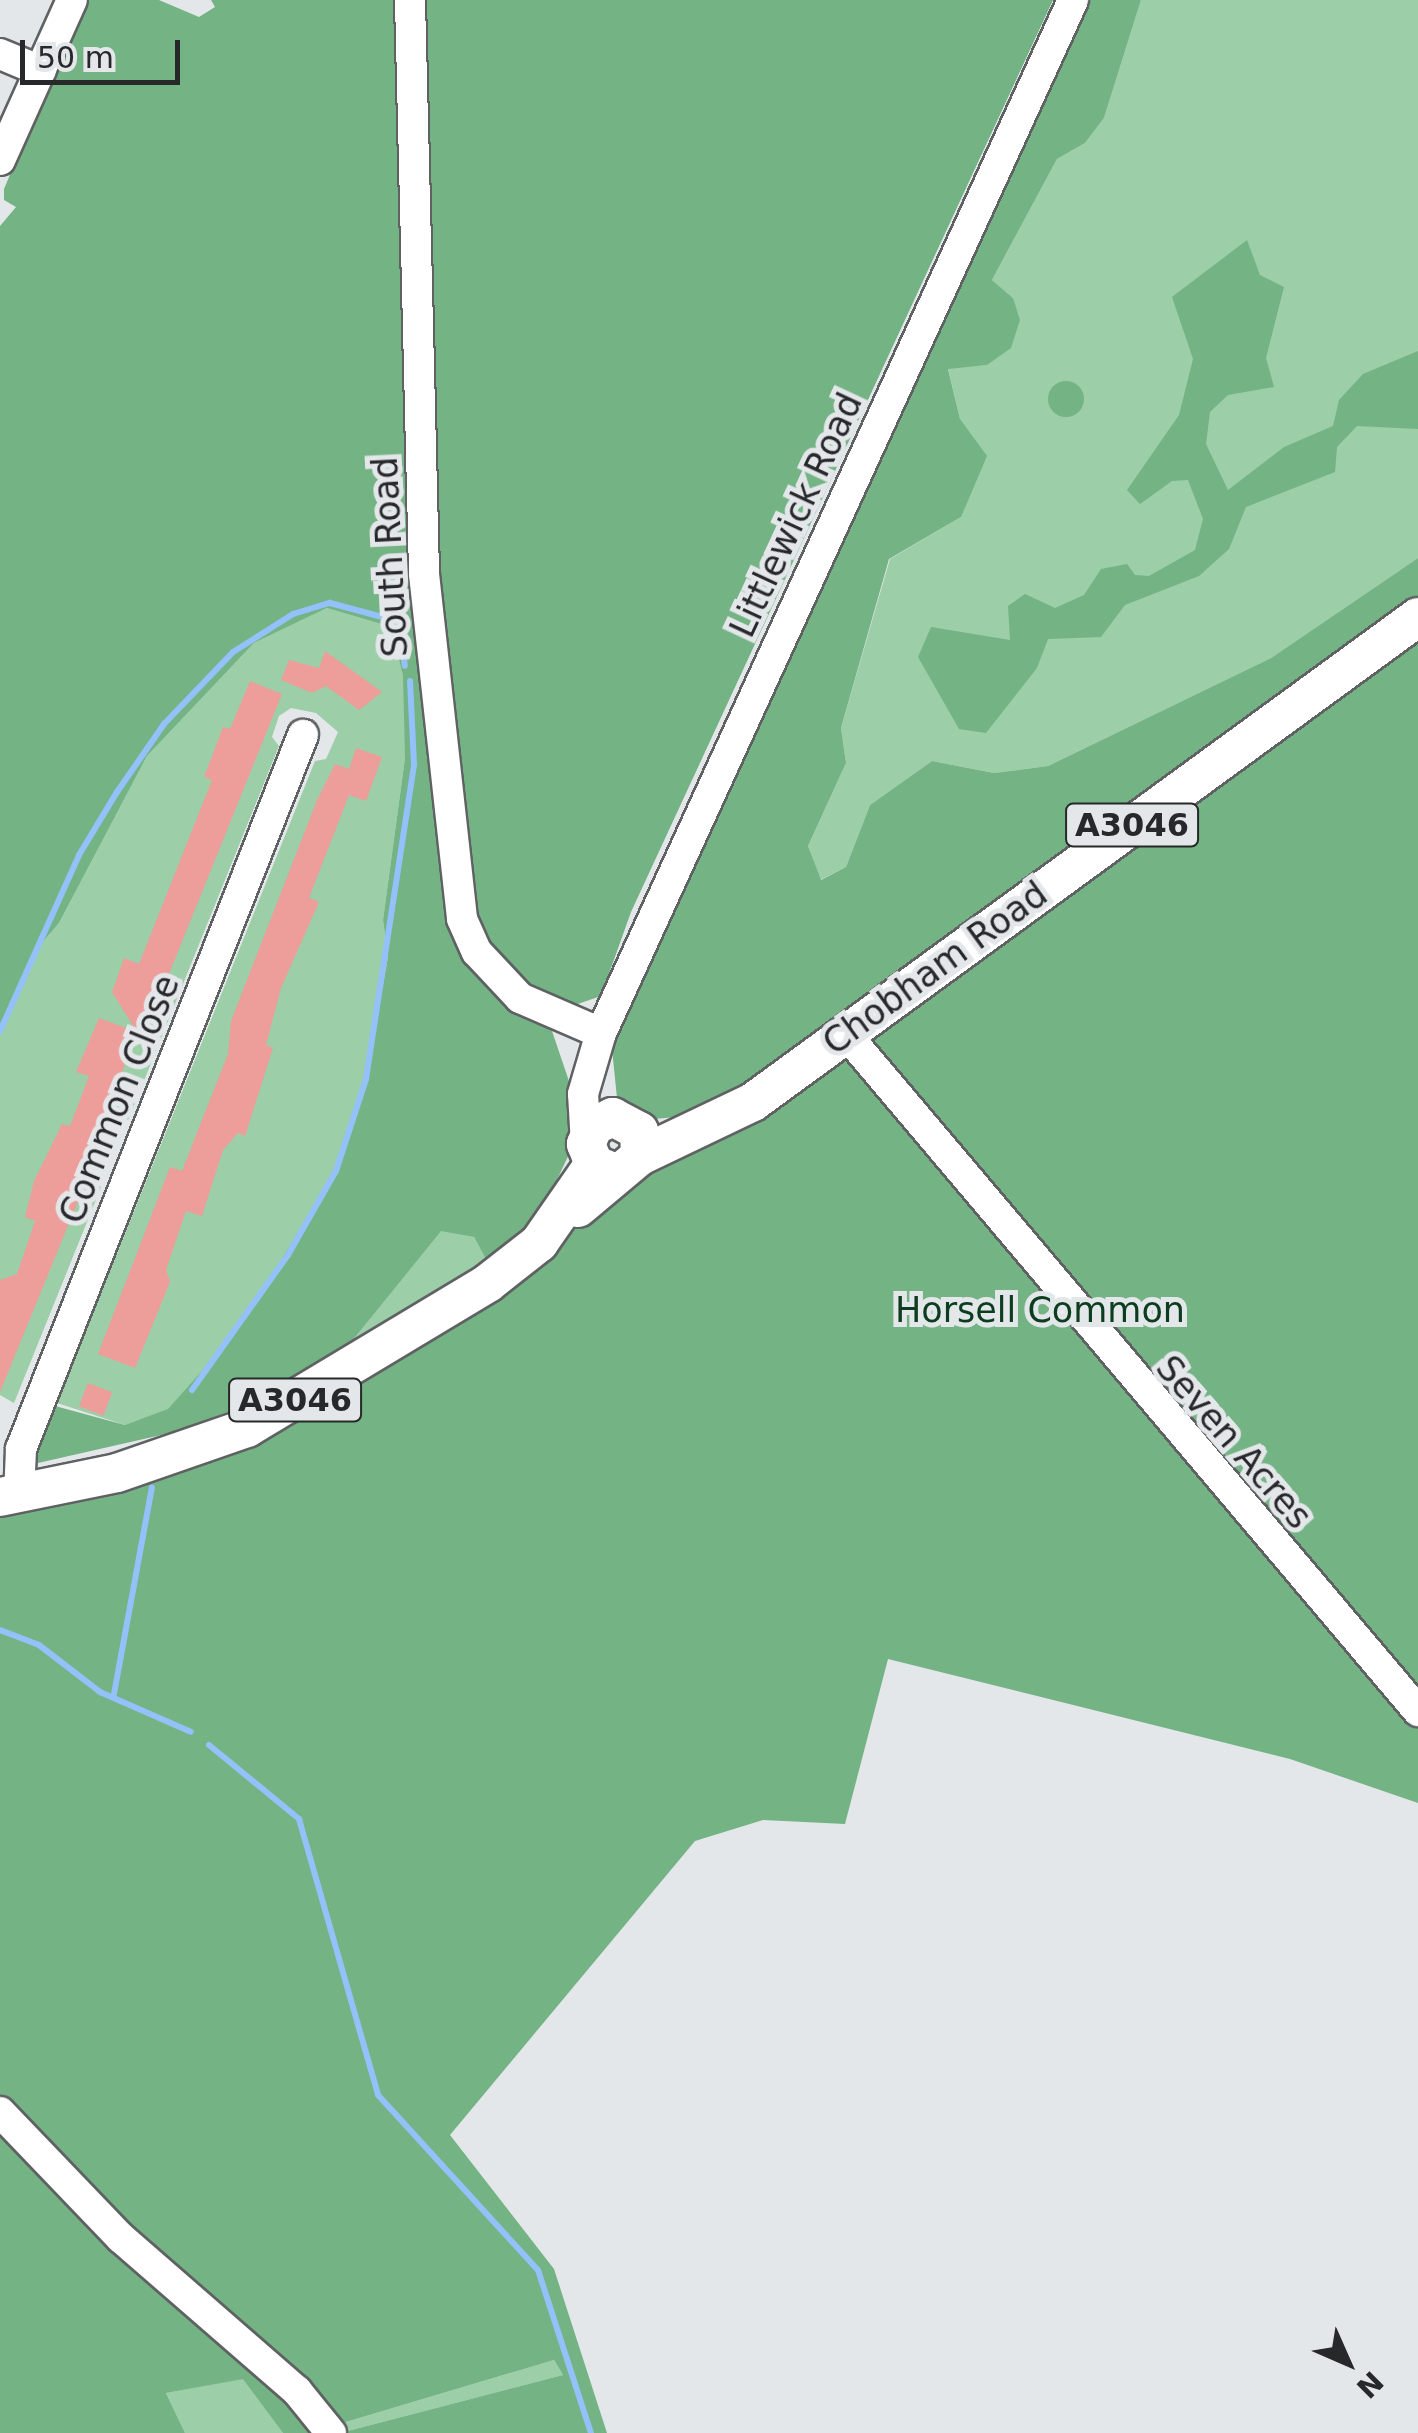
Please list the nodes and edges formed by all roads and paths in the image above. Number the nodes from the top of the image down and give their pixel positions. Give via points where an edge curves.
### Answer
1 (72, 0) edge
2 (410, 0) edge
3 (1073, 0) edge
4 (0, 54) edge
5 (42, 71) junction
6 (0, 160) edge
7 (1418, 617) edge
8 (303, 735) dead end
9 (845, 1032) junction
10 (602, 1033) junction
11 (615, 1146) junction
12 (10, 1496) edge
13 (1418, 1711) edge
14 (0, 2112) edge
15 (331, 2433) edge

1 - 5 street
2 - 10 street, South Road via 424,574 462,919 476,952 520,998
3 - 10 street, Littlewick Road
4 - 5 street
5 - 6 street
7 - 9 main road, Chobham Road / A3046
8 - 12 street, Common Close via 21,1449
9 - 11 main road, Chobham Road / A3046 via 753,1102 689,1132
9 - 13 street, Seven Acres
10 - 11 street, Littlewick Road via 590,1063
11 - 12 main road, A3046 via 554,1226 488,1283 248,1428 117,1473
14 - 15 street via 122,2238 297,2392

